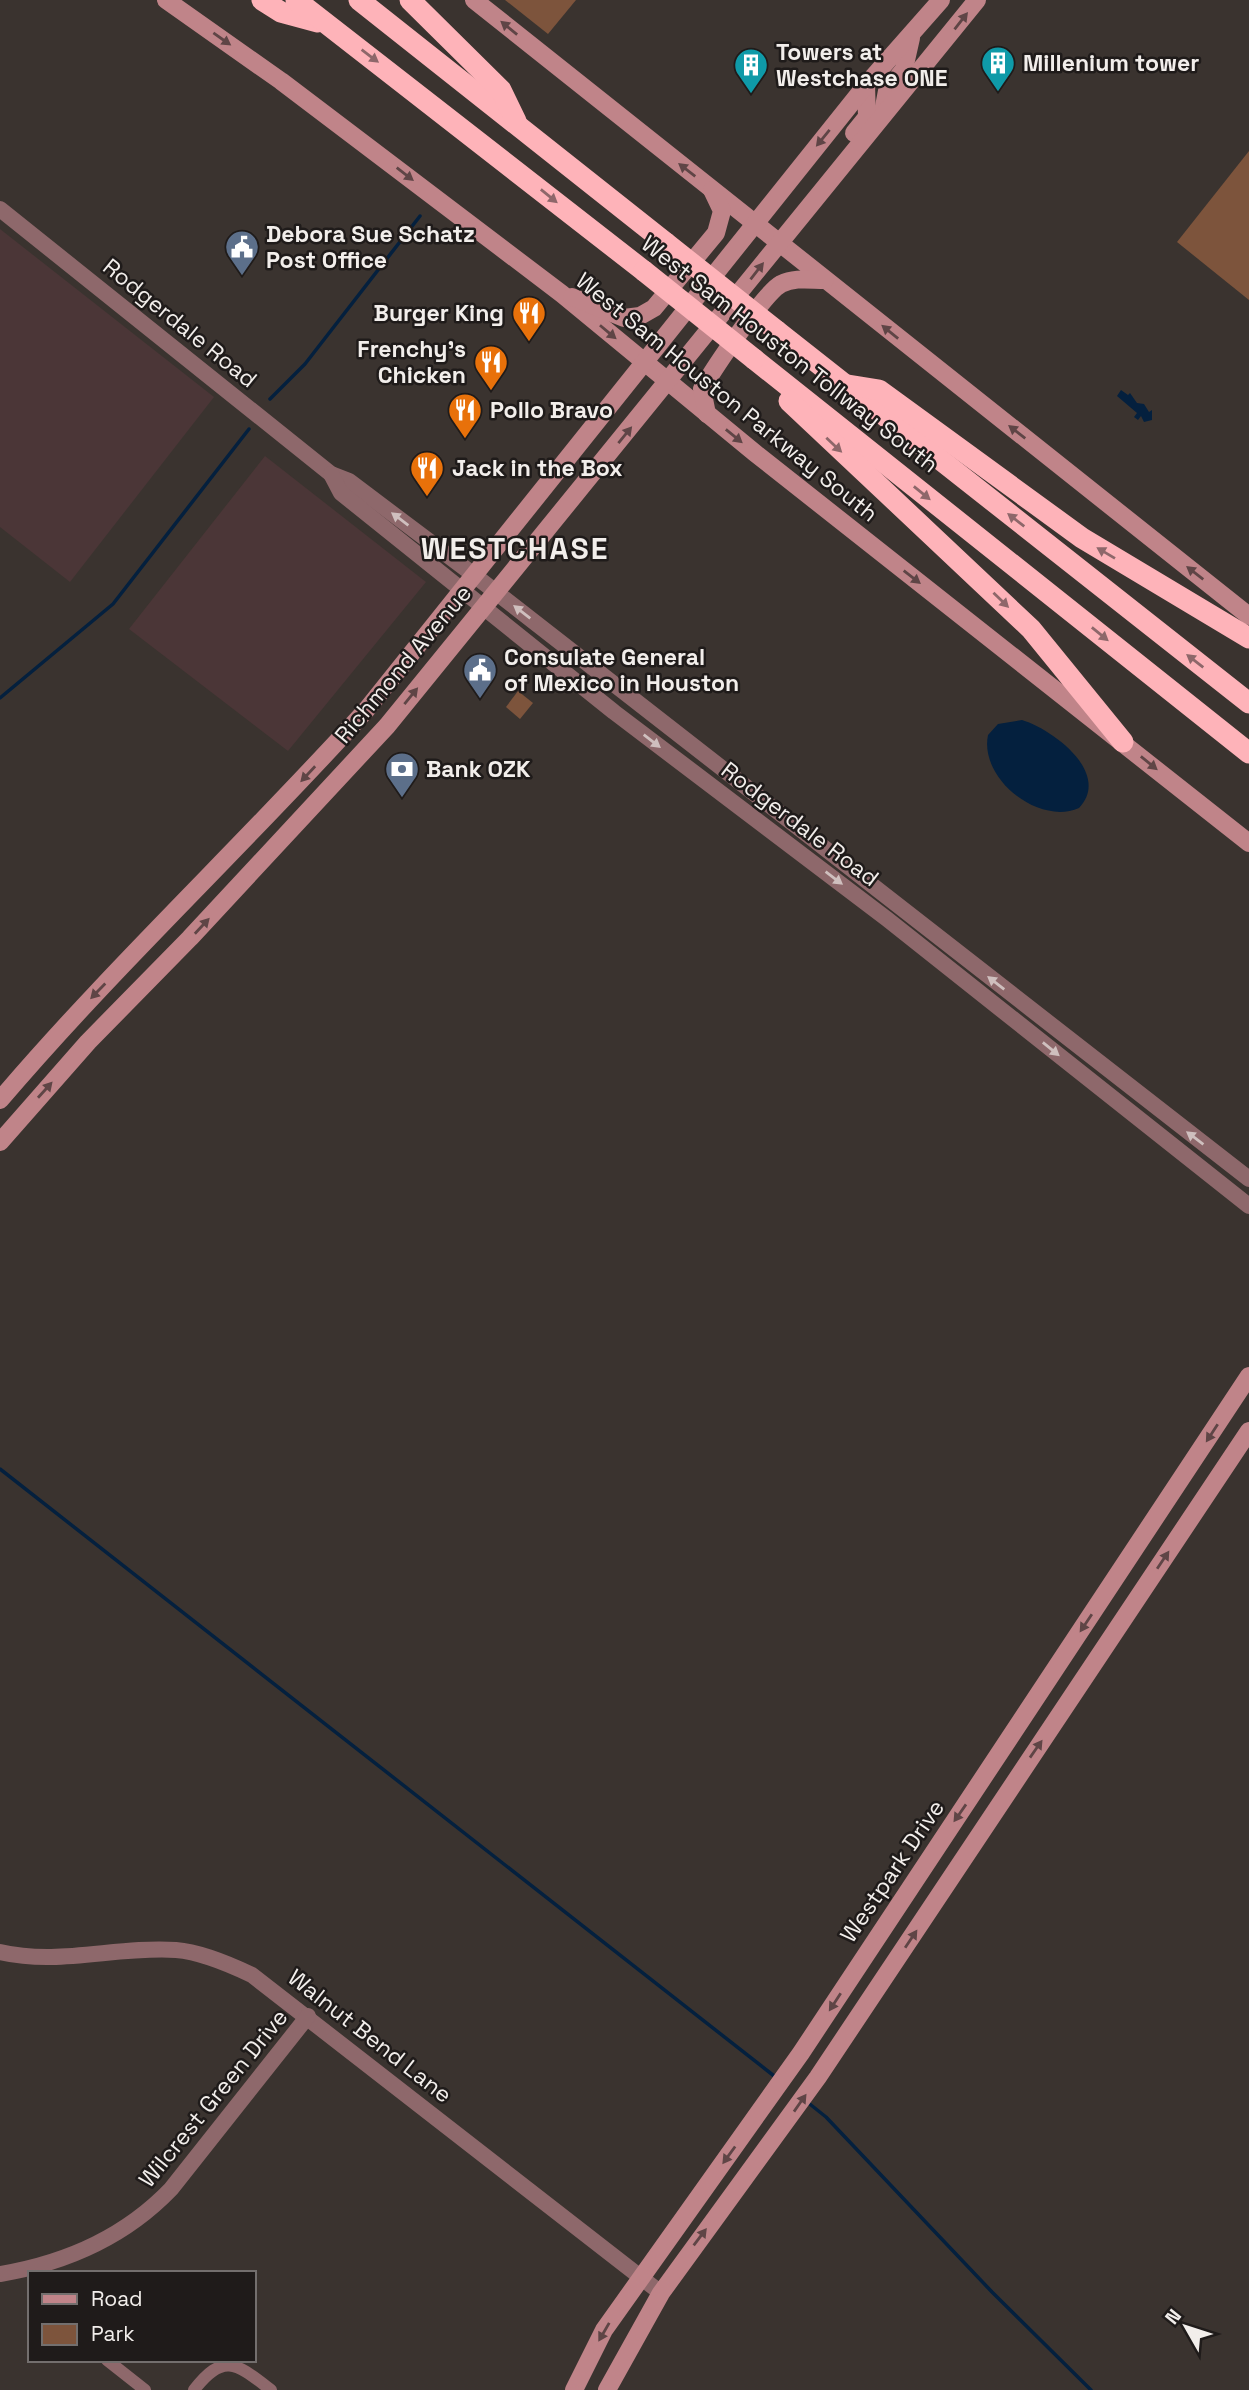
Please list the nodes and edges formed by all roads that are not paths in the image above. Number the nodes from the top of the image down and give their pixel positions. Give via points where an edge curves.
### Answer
1 (166, 0) edge
2 (262, 0) edge
3 (296, 0) edge
4 (359, 0) edge
5 (410, 0) edge
6 (474, 0) edge
7 (941, 0) edge
8 (977, 0) edge
9 (328, 24) junction
10 (912, 34) junction
11 (866, 85) junction
12 (882, 117) junction
13 (519, 126) junction
14 (836, 173) junction
15 (710, 188) junction
16 (0, 209) edge
17 (756, 222) junction
18 (780, 242) junction
19 (825, 280) junction
20 (562, 294) junction
21 (643, 361) junction
22 (752, 361) junction
23 (668, 382) junction
24 (845, 385) junction
25 (707, 414) junction
26 (331, 474) junction
27 (474, 575) junction
28 (462, 590) junction
29 (496, 592) junction
30 (484, 607) junction
31 (1249, 616) edge
32 (1249, 638) edge
33 (1142, 667) junction
34 (632, 699) junction
35 (1249, 703) edge
36 (367, 709) junction
37 (614, 712) junction
38 (387, 726) junction
39 (1249, 735) edge
40 (1123, 742) junction
41 (1249, 753) edge
42 (784, 816) junction
43 (772, 831) junction
44 (248, 837) junction
45 (1249, 843) edge
46 (266, 855) junction
47 (898, 905) junction
48 (887, 919) junction
49 (123, 965) junction
50 (145, 985) junction
51 (1037, 1015) junction
52 (1026, 1029) junction
53 (0, 1100) edge
54 (1164, 1114) junction
55 (1152, 1130) junction
56 (2, 1134) edge
57 (1249, 1179) edge
58 (1249, 1206) edge
59 (1249, 1376) edge
60 (1249, 1431) edge
61 (0, 1952) edge
62 (308, 2016) junction
63 (0, 2274) edge
64 (640, 2277) junction
65 (661, 2293) junction
66 (110, 2362) edge
67 (145, 2390) edge
68 (194, 2390) edge
69 (271, 2390) edge
70 (575, 2390) edge
71 (607, 2390) edge

1 -> 20 main road, West Sam Houston Parkway South via 281,81
2 - 9 highway via 281,12
3 - 9 highway, West Sam Houston Tollway South
4 - 13 highway, West Sam Houston Tollway South
5 - 13 highway via 501,90
15 -> 6 main road
7 - 10 main road, Richmond Avenue
12 -> 8 main road, Richmond Avenue
9 -> 22 highway, West Sam Houston Tollway South, bridge
10 - 11 main road, Richmond Avenue
10 - 12 main road via 904,69 887,91
11 - 14 main road via 867,117 849,139
11 -> 17 main road, Richmond Avenue
12 - 14 main road, Richmond Avenue
13 - 24 highway, West Sam Houston Tollway South, bridge
14 - 18 main road, Richmond Avenue
15 - 17 main road
15 - 20 main road via 722,211 716,233 654,308 624,318
16 - 26 street, Rodgerdale Road
17 - 18 main road
17 - 21 main road, Richmond Avenue
18 - 19 main road
23 -> 18 main road, Richmond Avenue
19 - 25 main road via 779,285 702,389
31 -> 19 main road
20 -> 21 main road, West Sam Houston Parkway South
21 - 23 main road, West Sam Houston Parkway South
21 - 27 main road, Richmond Avenue
22 -> 33 highway, West Sam Houston Tollway South
22 -> 40 highway via 828,440 1031,629
23 - 25 main road, West Sam Houston Parkway South
29 -> 23 main road, Richmond Avenue
32 -> 24 highway via 1082,538 879,390
35 -> 24 highway, West Sam Houston Tollway South
25 -> 40 main road, West Sam Houston Parkway South
27 -> 26 street, Rodgerdale Road via 349,481
26 - 28 street, Rodgerdale Road via 341,493
27 - 28 main road, Richmond Avenue
27 - 29 street, Rodgerdale Road
28 - 30 street, Rodgerdale Road
28 - 36 main road, Richmond Avenue
29 - 30 main road, Richmond Avenue
34 -> 29 street, Rodgerdale Road
30 - 37 street, Rodgerdale Road
38 -> 30 main road, Richmond Avenue
33 - 39 highway via 1184,684
33 - 41 highway, West Sam Houston Tollway South
34 - 37 street
34 - 42 street, Rodgerdale Road
36 - 38 main road
36 -> 44 main road, Richmond Avenue
37 -> 43 street, Rodgerdale Road
38 - 46 main road, Richmond Avenue
40 -> 45 main road, West Sam Houston Parkway South
42 - 43 street
42 - 47 street, Rodgerdale Road
43 -> 48 street, Rodgerdale Road
44 - 46 main road
44 - 49 main road, Richmond Avenue
50 -> 46 main road, Richmond Avenue
47 - 48 street
51 -> 47 street, Rodgerdale Road
48 - 52 street, Rodgerdale Road
49 - 50 main road
49 -> 53 main road, Richmond Avenue
56 -> 50 main road, Richmond Avenue
51 - 52 street
51 - 54 street, Rodgerdale Road
52 -> 55 street, Rodgerdale Road
54 - 55 street
57 -> 54 street, Rodgerdale Road
55 - 58 street, Rodgerdale Road
59 -> 64 main road, Westpark Drive via 802,2053
65 -> 60 main road via 782,2130
61 - 62 street, Walnut Bend Lane via 77,1958 178,1950 228,1963 252,1975
62 - 63 street, Wilcrest Green Drive via 148,2214 86,2251 43,2267
62 - 64 street, Walnut Bend Lane
64 - 65 street, Walnut Bend Lane
64 -> 70 main road, Westpark Drive via 604,2330
65 - 71 main road
66 - 67 street
68 - 69 street via 210,2370 226,2364 242,2367

